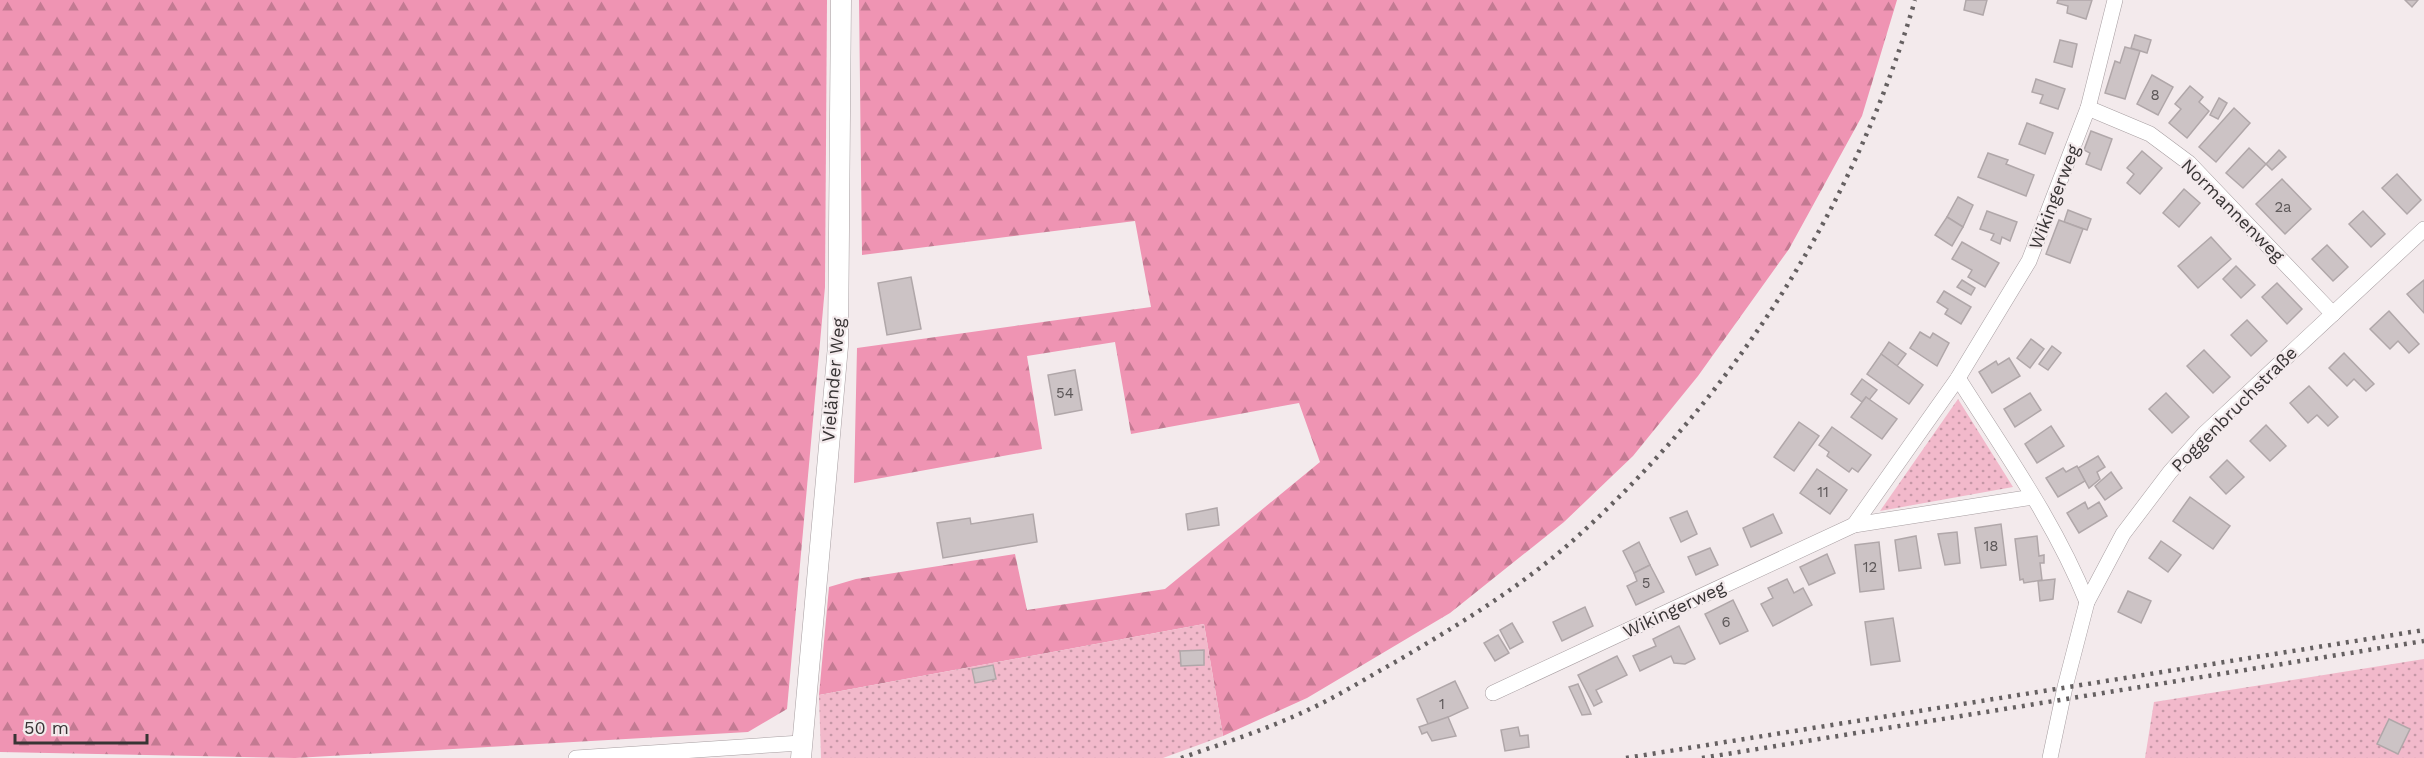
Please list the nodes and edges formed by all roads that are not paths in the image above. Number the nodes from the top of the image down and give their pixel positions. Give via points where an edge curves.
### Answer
1 (841, 0) edge
2 (2115, 0) edge
3 (2088, 108) junction
4 (2424, 229) edge
5 (2333, 314) junction
6 (1958, 378) junction
7 (2033, 497) junction
8 (1854, 525) junction
9 (2087, 602) junction
10 (1493, 693) dead end
11 (801, 751) edge
12 (576, 758) edge
13 (2050, 758) edge

1 - 11 street, Vieländer Weg via 838,346
2 - 3 street, Wikingerweg
3 - 5 street, Normannenweg via 2150,134 2189,163
3 - 6 street, Wikingerweg via 2029,261
4 - 5 street, Poggenbruchstraße
5 - 9 street, Poggenbruchstraße via 2204,434 2170,472 2123,534
6 - 7 street
6 - 8 street, Wikingerweg
7 - 8 street, Wikingerweg
7 - 9 street via 2075,571
8 - 10 street, Wikingerweg
9 - 13 street, Poggenbruchstraße
11 - 12 street

